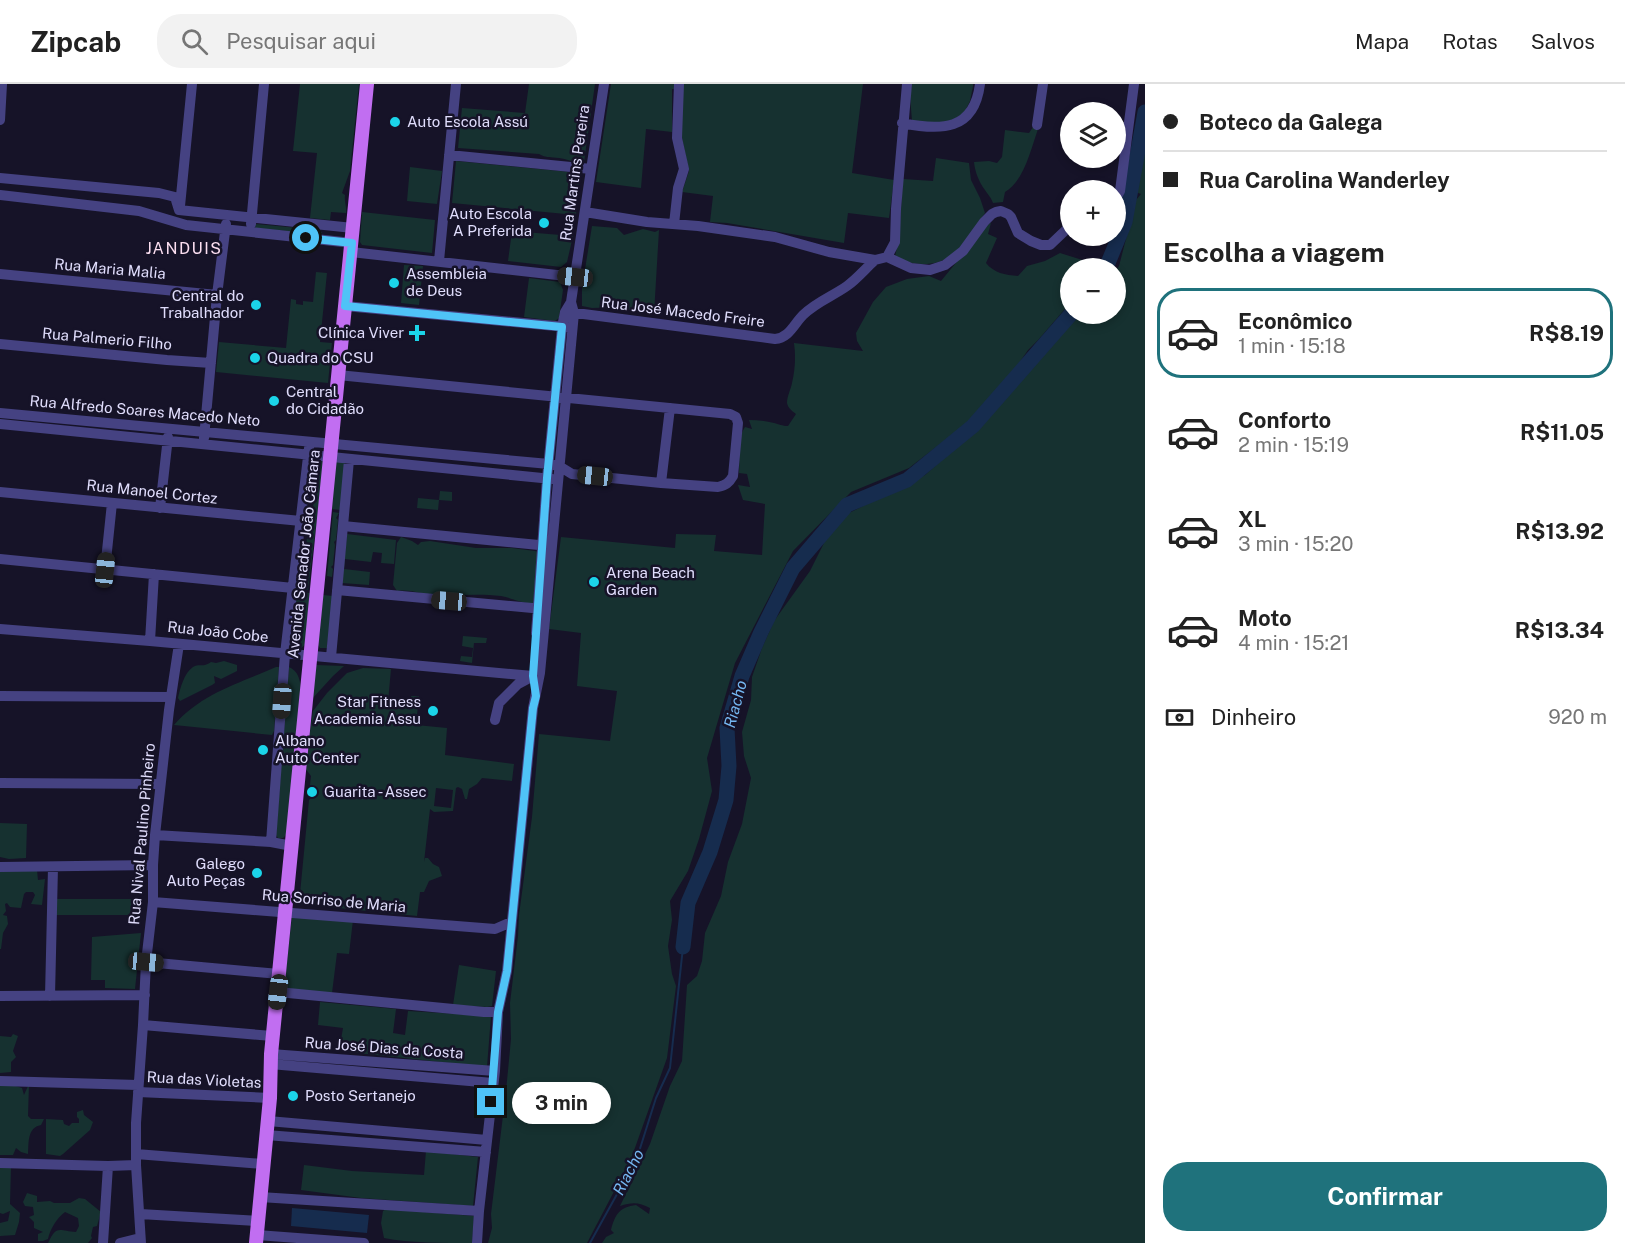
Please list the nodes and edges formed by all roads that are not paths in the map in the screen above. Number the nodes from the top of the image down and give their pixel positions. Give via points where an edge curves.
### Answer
1 (2, 84) edge
2 (192, 84) edge
3 (264, 84) edge
4 (367, 84) edge
5 (456, 84) edge
6 (604, 84) edge
7 (679, 84) edge
8 (907, 84) edge
9 (980, 84) edge
10 (1043, 84) edge
11 (1134, 84) edge
12 (0, 120) edge
13 (903, 123) junction
14 (1036, 125) dead end
15 (449, 155) junction
16 (591, 169) junction
17 (0, 178) edge
18 (1120, 180) edge
19 (142, 191) junction
20 (0, 195) edge
21 (179, 210) junction
22 (139, 211) junction
23 (585, 212) junction
24 (227, 216) junction
25 (251, 219) junction
26 (674, 224) junction
27 (325, 226) junction
28 (353, 228) junction
29 (225, 230) junction
30 (250, 232) junction
31 (1060, 235) edge
32 (324, 240) junction
33 (351, 247) junction
34 (887, 257) junction
35 (875, 260) junction
36 (439, 261) junction
37 (0, 274) edge
38 (575, 277) junction
39 (217, 295) junction
40 (345, 306) junction
41 (570, 309) junction
42 (567, 327) junction
43 (0, 344) edge
44 (211, 363) junction
45 (338, 375) junction
46 (561, 396) junction
47 (670, 408) junction
48 (0, 412) edge
49 (89, 420) junction
50 (0, 424) edge
51 (169, 428) junction
52 (204, 432) junction
53 (88, 433) junction
54 (241, 435) junction
55 (167, 441) junction
56 (310, 442) junction
57 (203, 445) junction
58 (362, 447) junction
59 (239, 448) junction
60 (331, 451) junction
61 (308, 456) junction
62 (355, 460) junction
63 (554, 465) junction
64 (572, 474) junction
65 (553, 479) junction
66 (661, 483) junction
67 (0, 492) edge
68 (112, 503) junction
69 (160, 508) junction
70 (301, 521) junction
71 (343, 526) junction
72 (548, 546) junction
73 (0, 559) edge
74 (105, 570) junction
75 (154, 574) junction
76 (293, 588) junction
77 (337, 591) junction
78 (542, 609) junction
79 (0, 629) edge
80 (150, 640) junction
81 (179, 644) junction
82 (285, 654) junction
83 (310, 656) junction
84 (331, 657) junction
85 (536, 674) junction
86 (0, 696) edge
87 (171, 697) junction
88 (495, 720) dead end
89 (0, 783) edge
90 (160, 784) junction
91 (154, 835) junction
92 (271, 842) junction
93 (292, 846) junction
94 (153, 865) junction
95 (0, 867) edge
96 (53, 867) junction
97 (153, 902) junction
98 (285, 912) junction
99 (512, 922) junction
100 (146, 962) junction
101 (279, 974) junction
102 (278, 992) junction
103 (145, 995) junction
104 (0, 996) edge
105 (50, 996) junction
106 (498, 1012) junction
107 (143, 1025) junction
108 (273, 1036) junction
109 (270, 1059) junction
110 (494, 1077) junction
111 (0, 1081) edge
112 (138, 1089) junction
113 (270, 1098) junction
114 (267, 1128) junction
115 (488, 1140) junction
116 (486, 1152) junction
117 (136, 1160) junction
118 (0, 1163) edge
119 (263, 1164) junction
120 (108, 1166) junction
121 (260, 1197) junction
122 (479, 1211) junction
123 (140, 1214) junction
124 (258, 1221) junction
125 (256, 1239) edge
126 (141, 1241) edge
127 (103, 1243) edge
128 (120, 1243) edge
129 (364, 1243) edge
130 (477, 1243) edge

1 - 12 street
2 - 21 street
3 - 25 street
4 - 28 main road, Avenida Senador João Câmara
5 - 15 street
6 - 16 street, Rua Martins Pereira
7 - 26 street via 677,138 684,169
8 - 13 street
9 - 13 street via 970,112 955,125 935,128
10 - 14 street
11 - 18 street
13 - 34 street via 895,242
15 - 16 street
15 - 36 street
16 - 23 street, Rua Martins Pereira
17 - 19 street
19 - 21 street via 175,197
19 - 22 street
20 - 22 street
21 - 24 street
22 - 29 street via 186,225
23 - 26 street
23 - 38 street, Rua Martins Pereira
24 - 25 street
24 - 29 street
25 - 27 street
25 - 30 street
26 - 35 street via 775,237
27 - 28 street
27 - 32 street
28 - 33 main road, Avenida Senador João Câmara
29 - 30 street
29 - 39 street
30 - 32 street
31 - 34 street via 1050,245 1031,241 1018,233 1011,217 1001,211 992,214 963,251 945,265 930,270 911,268
32 - 33 street
33 - 36 street
33 - 40 main road, Avenida Senador João Câmara
34 - 35 street
35 - 41 street, Rua José Macedo Freire via 848,286 804,314 781,339
36 - 38 street
37 - 39 street, Rua Maria Malia
38 - 41 street, Rua Martins Pereira
39 - 44 street
40 - 42 street
40 - 45 main road, Avenida Senador João Câmara
41 - 42 street, Rua Martins Pereira
42 - 46 street, Rua Martins Pereira
43 - 44 street, Rua Palmerio Filho
44 - 52 street
45 - 46 street
45 - 60 main road, Avenida Senador João Câmara
46 - 47 street
46 - 63 street, Rua Martins Pereira
47 - 66 street
47 - 66 street, Rua Alfredo Soares Macedo Neto via 736,417 733,476 725,485 712,487
48 - 49 street, Rua Alfredo Soares Macedo Neto
49 - 51 street, Rua Alfredo Soares Macedo Neto
49 - 53 street
50 - 53 street, Rua Alfredo Soares Macedo Neto
51 - 52 street, Rua Alfredo Soares Macedo Neto
51 - 55 street
52 - 54 street, Rua Alfredo Soares Macedo Neto
52 - 57 street
53 - 55 street, Rua Alfredo Soares Macedo Neto
54 - 56 street, Rua Alfredo Soares Macedo Neto
54 - 59 street
55 - 57 street, Rua Alfredo Soares Macedo Neto
55 - 69 street
56 - 60 street, Rua Alfredo Soares Macedo Neto
56 - 61 street, Avenida Senador João Câmara
57 - 59 street, Rua Alfredo Soares Macedo Neto
58 - 60 street, Rua Alfredo Soares Macedo Neto
58 - 62 street
58 - 63 street, Rua Alfredo Soares Macedo Neto
59 - 61 street, Rua Alfredo Soares Macedo Neto
60 - 61 street, Rua Alfredo Soares Macedo Neto
60 - 62 street, Rua Alfredo Soares Macedo Neto
60 - 83 main road, Avenida Senador João Câmara
61 - 70 street, Avenida Senador João Câmara
62 - 65 street, Rua Alfredo Soares Macedo Neto
62 - 71 street
63 - 64 street, Rua Alfredo Soares Macedo Neto
63 - 65 street, Rua Martins Pereira
64 - 65 street, Rua Alfredo Soares Macedo Neto
64 - 66 street, Rua Alfredo Soares Macedo Neto
65 - 72 street, Rua Martins Pereira
67 - 68 street, Rua Manoel Cortez
68 - 69 street, Rua Manoel Cortez
68 - 74 street
69 - 70 street, Rua Manoel Cortez
70 - 76 street, Avenida Senador João Câmara
71 - 72 street
71 - 77 street
72 - 78 street, Rua Martins Pereira
73 - 74 street
74 - 75 street
75 - 76 street
75 - 80 street
76 - 82 street, Avenida Senador João Câmara
77 - 78 street
77 - 84 street
78 - 85 street, Rua Martins Pereira
79 - 80 street, Rua João Cobe
80 - 81 street, Rua João Cobe
81 - 82 street, Rua João Cobe
81 - 87 street, Rua Nival Paulino Pinheiro
82 - 83 street, Rua João Cobe
82 - 92 street, Avenida Senador João Câmara
83 - 84 street, Rua João Cobe
83 - 93 main road, Avenida Senador João Câmara
84 - 85 street, Rua João Cobe
85 - 88 street via 498,703
85 - 99 street, Rua Martins Pereira
86 - 87 street
87 - 90 street, Rua Nival Paulino Pinheiro
89 - 90 street
90 - 91 street, Rua Nival Paulino Pinheiro
91 - 92 street
91 - 94 street, Rua Nival Paulino Pinheiro
92 - 93 street
93 - 98 main road, Avenida Senador João Câmara
94 - 96 street
94 - 97 street, Rua Nival Paulino Pinheiro
95 - 96 street
96 - 105 street
97 - 98 street, Rua Sorriso de Maria
97 - 100 street, Rua Nival Paulino Pinheiro
98 - 99 street, Rua Sorriso de Maria via 495,929
98 - 101 main road, Avenida Senador João Câmara
99 - 106 street, Rua Martins Pereira
100 - 101 street
100 - 103 street, Rua Nival Paulino Pinheiro
101 - 102 main road, Avenida Senador João Câmara
102 - 106 street
102 - 108 main road, Avenida Senador João Câmara
103 - 105 street
103 - 107 street, Rua Nival Paulino Pinheiro
104 - 105 street
106 - 110 street, Rua Martins Pereira
107 - 108 street
107 - 112 street, Rua Nival Paulino Pinheiro
108 - 109 main road, Avenida Senador João Câmara
109 - 110 street, Rua José Dias da Costa
109 - 113 main road, Avenida Senador João Câmara
110 - 115 street, Rua Martins Pereira
111 - 112 street, Rua das Violetas
112 - 113 street, Rua das Violetas
112 - 117 street, Rua Nival Paulino Pinheiro
113 - 114 main road, Avenida Senador João Câmara
114 - 115 street
114 - 116 street
114 - 119 main road, Avenida Senador João Câmara
115 - 116 street, Rua Martins Pereira
116 - 122 street, Rua Martins Pereira
117 - 119 street
117 - 120 street
117 - 123 street, Rua Nival Paulino Pinheiro
118 - 120 street
119 - 121 main road, Avenida Senador João Câmara
120 - 127 street
121 - 122 street
121 - 124 main road, Avenida Senador João Câmara
122 - 130 street, Rua Martins Pereira
123 - 124 street
123 - 126 street, Rua Nival Paulino Pinheiro
124 - 125 main road, Avenida Senador João Câmara
125 - 129 street
126 - 128 street

